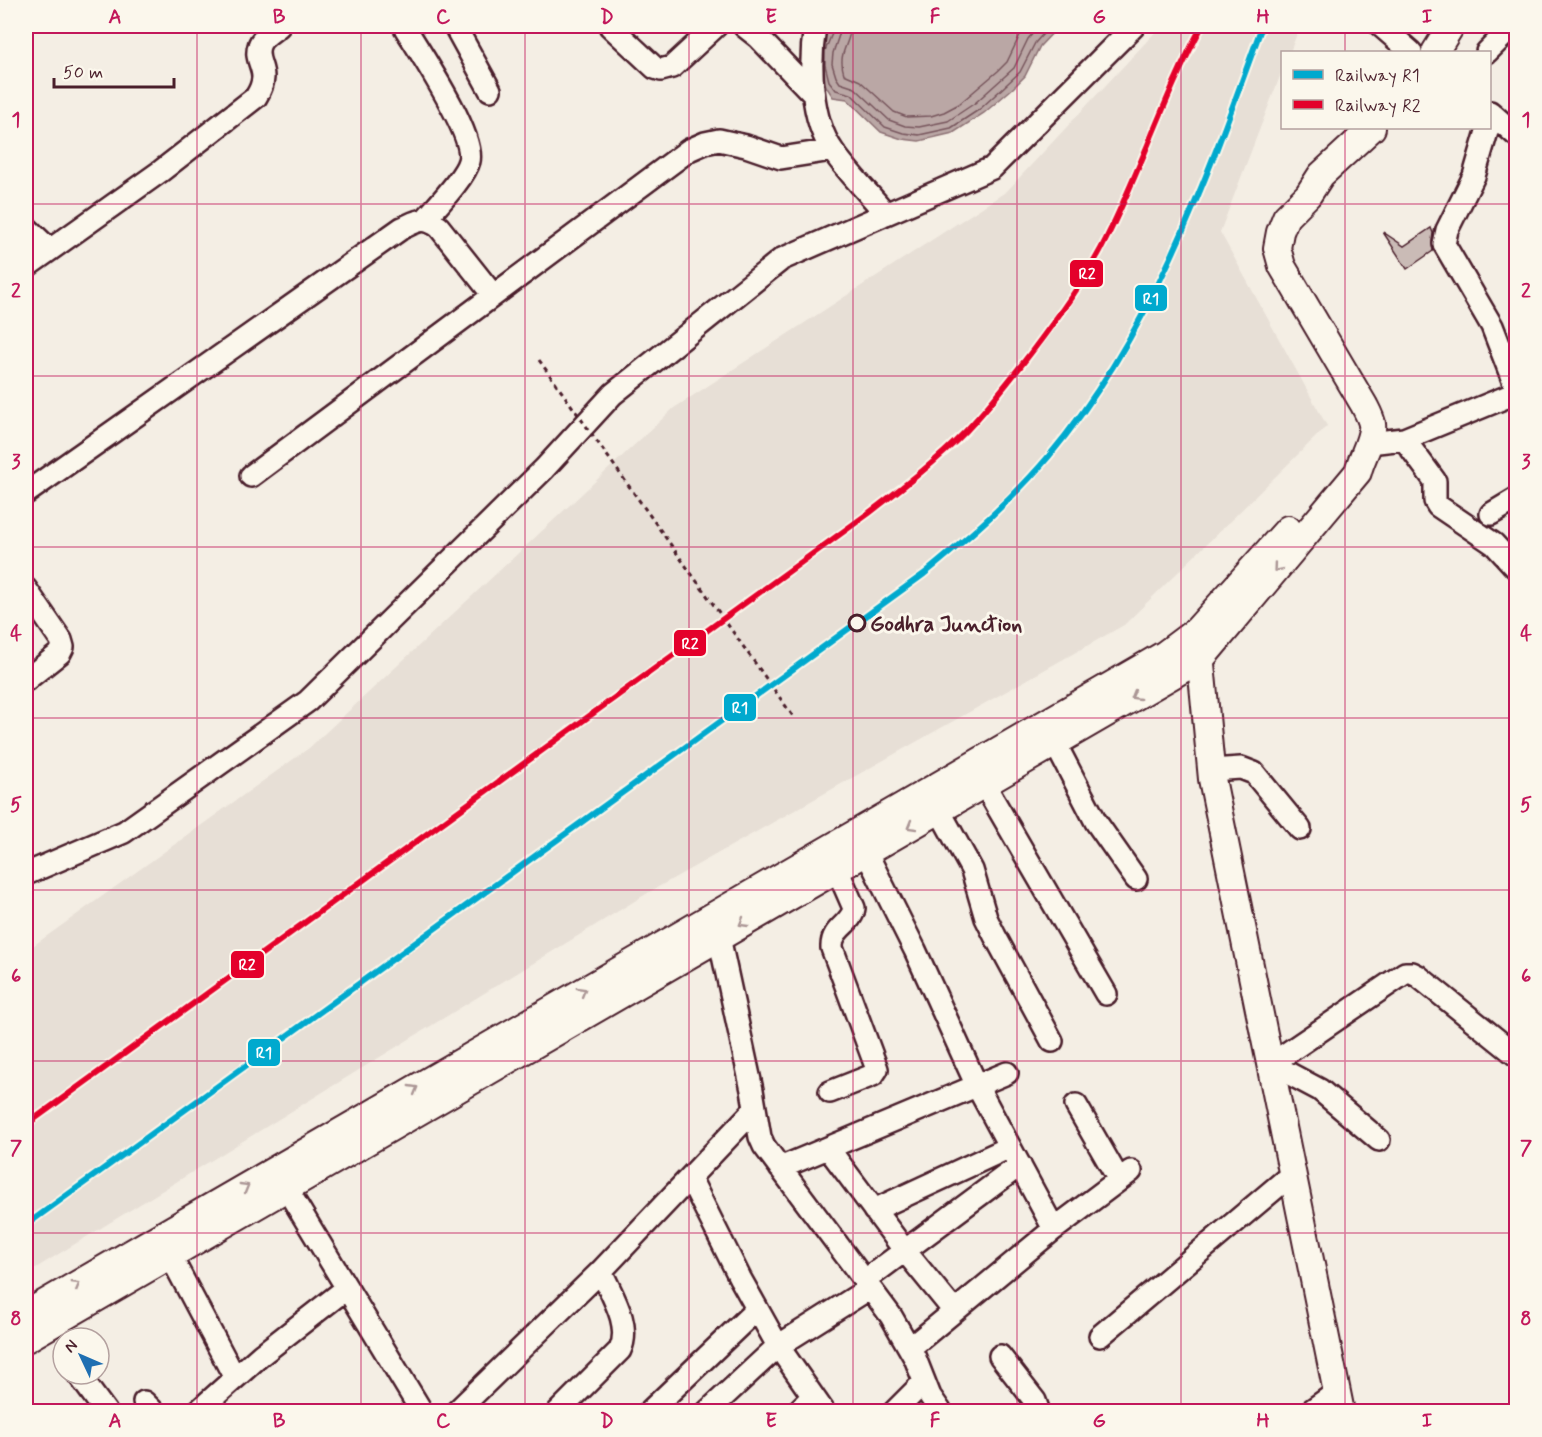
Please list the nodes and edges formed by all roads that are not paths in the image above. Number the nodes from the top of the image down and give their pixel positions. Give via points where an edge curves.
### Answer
1 (279, 26) edge
2 (404, 26) edge
3 (457, 26) edge
4 (610, 26) edge
5 (716, 26) edge
6 (744, 26) edge
7 (815, 26) edge
8 (1134, 26) edge
9 (1381, 26) edge
10 (1451, 26) edge
11 (1513, 26) edge
12 (1411, 51) edge
13 (1436, 51) edge
14 (1488, 51) edge
15 (490, 90) dead end
16 (812, 93) junction
17 (1491, 120) edge
18 (1371, 129) edge
19 (1388, 129) edge
20 (1487, 129) edge
21 (1516, 135) edge
22 (832, 150) junction
23 (1308, 195) junction
24 (886, 214) junction
25 (425, 220) junction
26 (26, 227) edge
27 (50, 250) junction
28 (26, 267) edge
29 (493, 295) junction
30 (1516, 388) edge
31 (1516, 393) edge
32 (1404, 439) junction
33 (1366, 449) junction
34 (251, 476) dead end
35 (26, 493) edge
36 (1516, 498) edge
37 (1491, 514) dead end
38 (1516, 568) edge
39 (26, 589) edge
40 (1197, 630) junction
41 (1202, 658) junction
42 (1169, 664) junction
43 (26, 680) edge
44 (1207, 723) junction
45 (1055, 743) junction
46 (1211, 770) junction
47 (984, 784) junction
48 (939, 810) junction
49 (1300, 829) dead end
50 (866, 852) junction
51 (837, 869) junction
52 (26, 874) edge
53 (1136, 879) dead end
54 (713, 928) junction
55 (1106, 994) dead end
56 (1052, 1041) dead end
57 (1516, 1055) edge
58 (1271, 1064) junction
59 (1007, 1073) dead end
60 (976, 1086) junction
61 (830, 1092) dead end
62 (1076, 1105) dead end
63 (755, 1109) junction
64 (1379, 1140) dead end
65 (828, 1148) junction
66 (1015, 1156) junction
67 (780, 1168) junction
68 (1292, 1174) junction
69 (690, 1178) junction
70 (281, 1179) junction
71 (874, 1210) junction
72 (1054, 1229) junction
73 (904, 1251) junction
74 (170, 1255) junction
75 (601, 1271) junction
76 (867, 1284) junction
77 (347, 1288) junction
78 (758, 1309) junction
79 (954, 1311) junction
80 (26, 1314) edge
81 (1100, 1336) dead end
82 (26, 1339) edge
83 (778, 1346) junction
84 (910, 1348) junction
85 (1000, 1356) dead end
86 (235, 1378) junction
87 (924, 1382) junction
88 (87, 1386) edge
89 (1339, 1402) edge
90 (819, 1404) edge
91 (460, 1410) edge
92 (106, 1412) edge
93 (196, 1412) edge
94 (422, 1412) edge
95 (558, 1412) edge
96 (649, 1412) edge
97 (707, 1412) edge
98 (797, 1412) edge
99 (894, 1412) edge
100 (940, 1412) edge
101 (1040, 1412) edge
102 (1309, 1412) edge

1 - 27 street via 259,44 264,81 256,97
2 - 25 street via 456,113 469,145 470,161 461,177
3 - 15 street
4 - 5 street via 661,70 672,67
6 - 16 street
7 - 16 street via 811,48
8 - 24 street via 993,168
9 - 12 street
10 - 13 main road
11 - 14 street
16 - 22 street
17 - 21 street
18 - 23 main road via 1321,174
19 - 23 main road via 1331,186
20 - 30 street via 1474,176 1444,244 1492,326
22 - 24 street
22 - 29 street via 781,158 719,140 705,143 689,150
23 - 33 main road via 1287,217 1277,248 1282,266 1364,405 1372,424
24 - 52 street via 782,259 612,394 544,469 308,701 124,832
25 - 29 street via 439,227
25 - 35 street via 402,228
26 - 27 street
27 - 28 street
29 - 34 street
31 - 32 street
32 - 33 street
32 - 38 street via 1435,481 1437,506 1494,544
33 - 40 main road via 1346,465
33 -> 41 main road via 1358,472
36 - 37 street
39 - 43 street via 63,647
40 - 41 main road
40 - 42 main road
41 - 42 main road
41 - 44 main road
42 - 44 main road
42 -> 45 main road
42 - 54 main road
44 - 46 main road
45 - 47 main road
45 - 53 street via 1096,822
46 - 49 street via 1241,768 1254,773
46 - 58 main road
47 - 48 main road
47 - 55 street
48 -> 50 main road
48 - 56 street via 972,870 986,918
50 - 51 main road
50 - 60 street
51 -> 54 main road
51 - 61 street via 854,908 834,933 832,948 877,1069 873,1075
54 - 63 street
54 - 70 main road
57 - 58 street via 1418,976 1405,973
58 - 64 street via 1320,1090
58 - 68 main road
59 - 60 street
60 - 65 street
60 - 66 street
62 - 72 street via 1125,1175
63 - 67 street via 764,1146
63 - 69 street
65 - 67 street
65 - 71 street
66 - 71 street
66 - 72 street
66 - 73 street
67 - 76 street
68 - 81 street
68 - 89 main road
69 - 75 street
69 - 78 street
70 - 74 main road
70 - 77 street
80 -> 70 main road
71 - 73 street
72 - 79 street
73 - 76 street
73 - 79 street
74 - 82 main road
74 - 86 street
75 - 91 street
75 - 95 street via 620,1315 624,1341 620,1350
76 - 83 street
76 - 84 street
77 - 86 street
77 - 94 street
78 - 83 street
78 - 96 street
79 - 84 street
83 - 90 street
83 - 97 street
84 - 87 street
85 - 101 street
86 - 93 street
87 - 99 street
87 - 100 street
88 - 92 street
89 - 102 street
90 - 98 street

